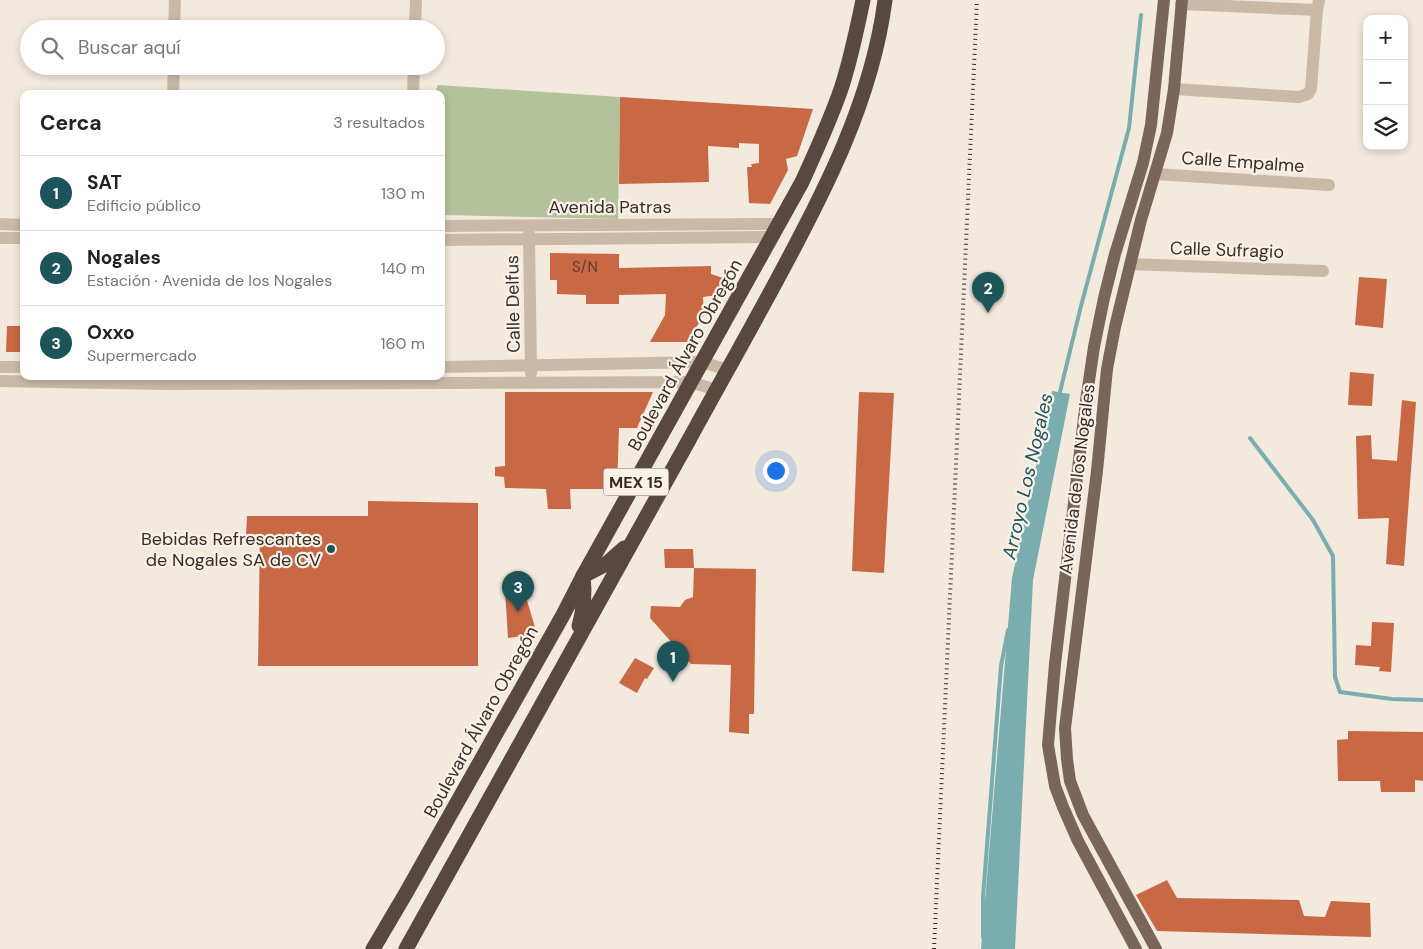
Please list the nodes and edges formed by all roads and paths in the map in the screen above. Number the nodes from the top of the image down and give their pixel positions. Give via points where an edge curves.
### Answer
1 (175, 0) edge
2 (416, 0) edge
3 (863, 0) edge
4 (885, 0) edge
5 (1164, 0) edge
6 (1182, 2) edge
7 (1318, 5) edge
8 (174, 20) edge
9 (415, 20) edge
10 (174, 75) edge
11 (414, 75) edge
12 (1174, 89) junction
13 (173, 90) edge
14 (413, 90) edge
15 (1155, 174) junction
16 (1329, 185) dead end
17 (0, 224) edge
18 (20, 225) edge
19 (530, 225) junction
20 (445, 226) edge
21 (776, 230) junction
22 (0, 238) edge
23 (20, 238) edge
24 (445, 240) edge
25 (530, 240) junction
26 (1130, 264) junction
27 (1323, 271) dead end
28 (702, 362) junction
29 (531, 366) junction
30 (0, 367) edge
31 (20, 367) edge
32 (445, 367) edge
33 (728, 370) junction
34 (162, 380) edge
35 (185, 380) edge
36 (0, 381) edge
37 (531, 382) junction
38 (691, 382) junction
39 (716, 390) junction
40 (635, 536) junction
41 (583, 576) junction
42 (571, 651) junction
43 (373, 949) edge
44 (406, 949) edge
45 (1136, 949) edge
46 (1156, 949) edge

1 - 8 street
2 - 9 street
3 - 21 highway, Boulevard Álvaro Obregón / MEX 15 via 842,86 802,182
4 - 33 highway, MEX 15 via 856,114 835,165
5 - 45 main road, Avenida de los Nogales via 1151,124 1115,254 1094,347 1057,645 1048,745 1055,786 1063,807
6 - 7 street
6 - 12 main road, Avenida de los Nogales
7 - 12 street via 1308,94 1298,97
10 - 13 street
11 - 14 street
12 - 15 main road, Avenida de los Nogales via 1167,133
15 - 16 street, Calle Empalme
15 - 26 main road, Avenida de los Nogales
17 - 18 street
19 - 20 street, Avenida Patras
19 - 21 street, Avenida Patras
19 - 25 street, Calle Delfus
21 - 25 street, Avenida Patras
21 - 28 highway, Boulevard Álvaro Obregón / MEX 15
22 - 23 street
24 - 25 street, Avenida Patras
25 - 29 street, Calle Delfus
26 - 27 street, Calle Sufragio
26 - 46 main road, Avenida de los Nogales via 1107,369 1065,728 1070,781 1083,815
28 - 29 street
28 - 33 street
28 - 38 highway, Boulevard Álvaro Obregón / MEX 15
29 - 32 street
29 - 37 street, Calle Delfus
30 - 31 street
33 - 39 highway, MEX 15
34 - 35 street
34 - 36 street
35 - 37 street
37 - 38 street
38 - 39 street
38 - 41 highway, Boulevard Álvaro Obregón / MEX 15
39 - 40 highway, MEX 15
40 - 41 highway via 618,555
40 - 42 highway, MEX 15
41 - 42 highway via 583,614
41 - 43 highway, Boulevard Álvaro Obregón / MEX 15
42 - 44 highway, MEX 15

